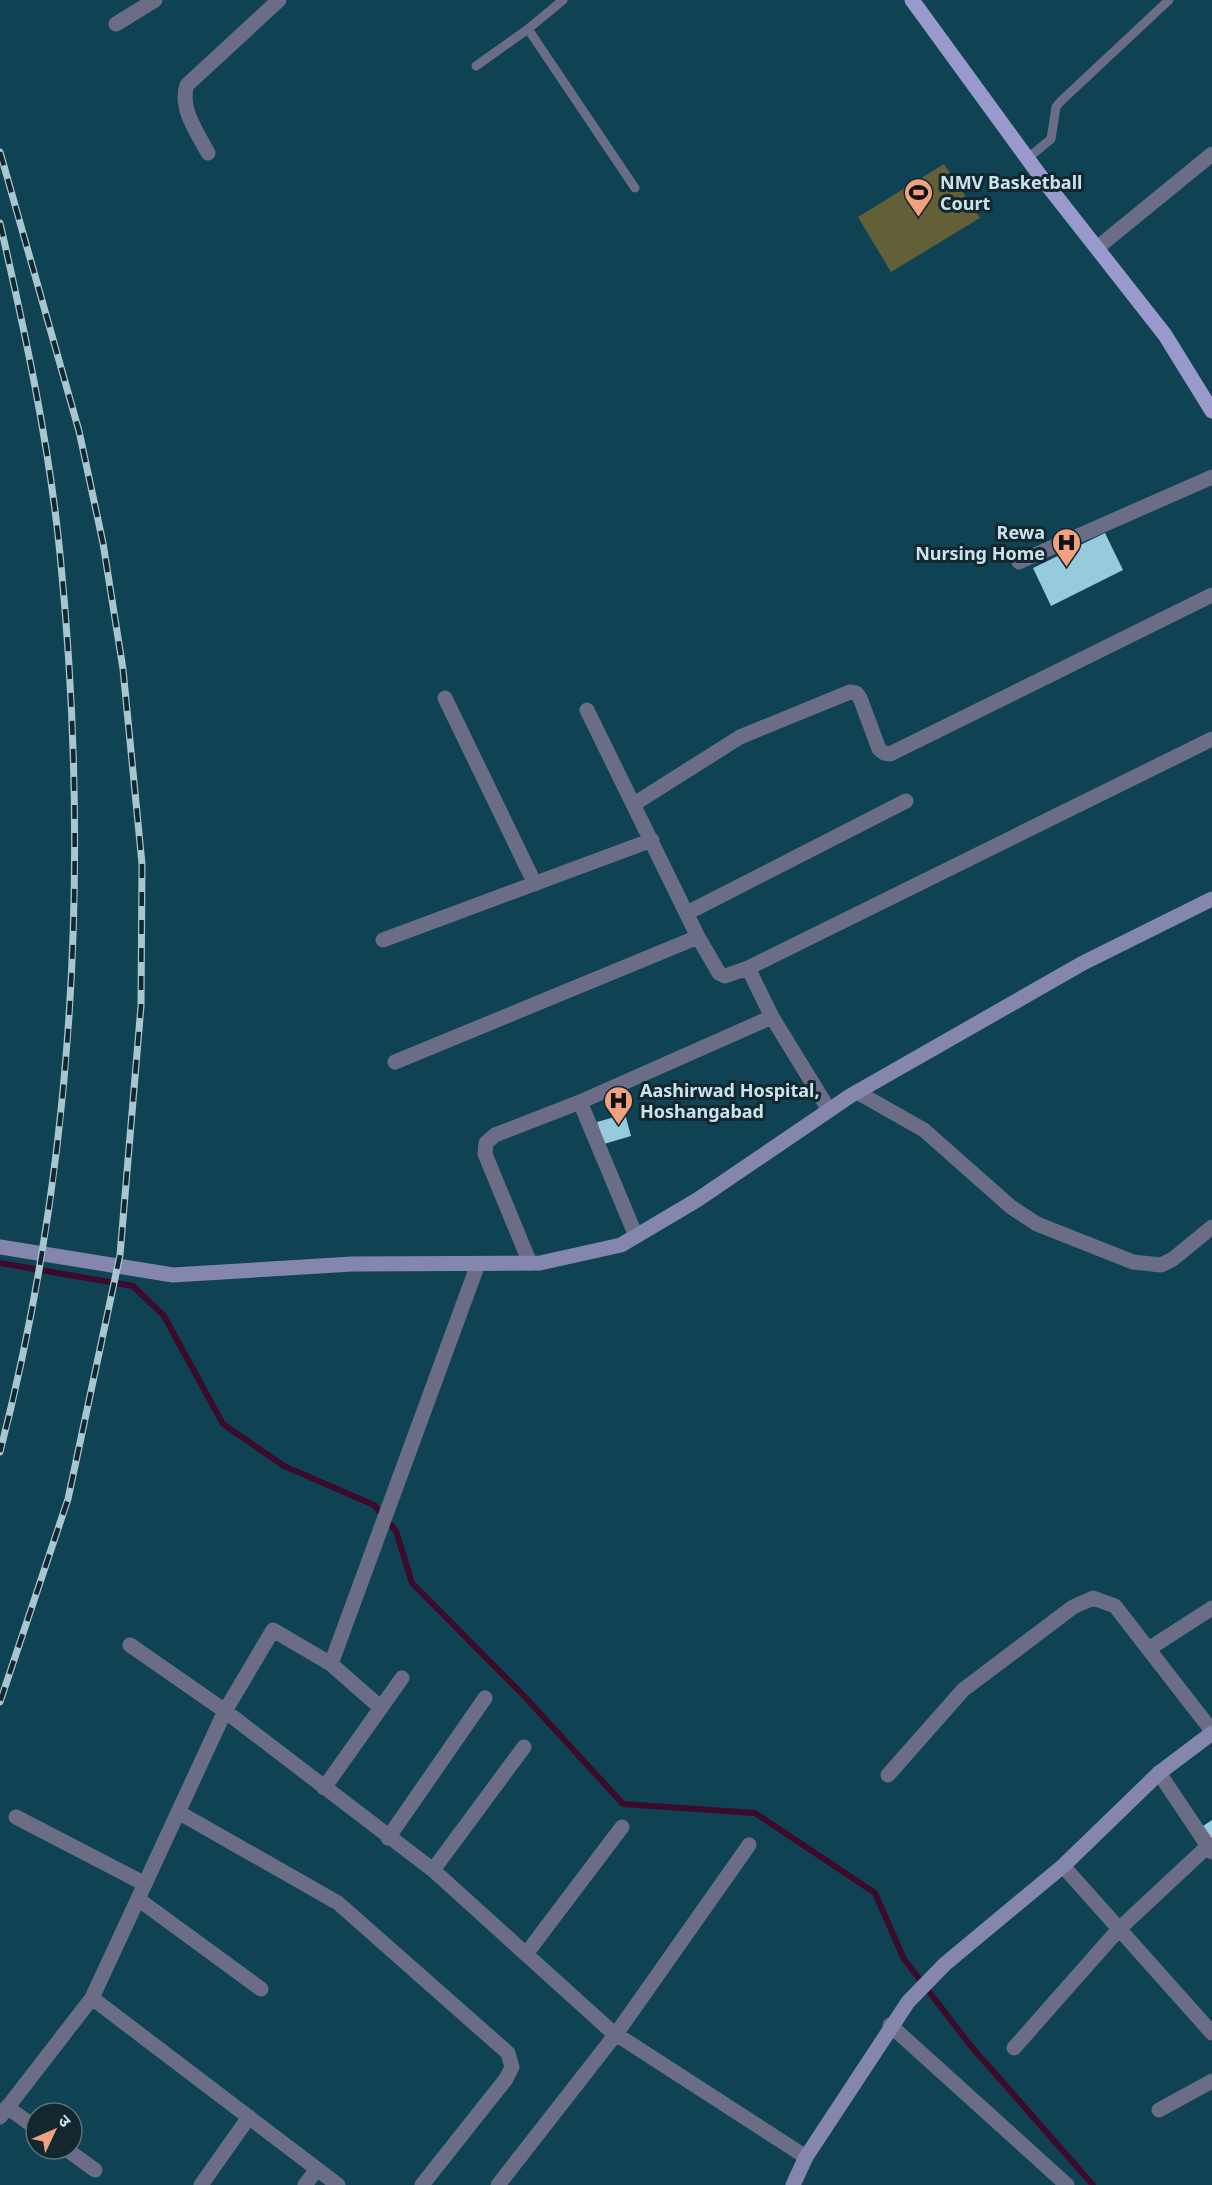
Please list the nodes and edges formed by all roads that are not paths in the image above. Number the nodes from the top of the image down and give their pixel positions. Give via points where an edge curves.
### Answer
1 (155, 0) edge
2 (279, 0) edge
3 (563, 0) edge
4 (912, 0) edge
5 (1169, 0) edge
6 (116, 24) dead end
7 (528, 29) junction
8 (476, 66) dead end
9 (208, 153) dead end
10 (1212, 154) edge
11 (1028, 158) junction
12 (635, 188) dead end
13 (1097, 248) junction
14 (1212, 411) edge
15 (1212, 477) edge
16 (1019, 562) dead end
17 (1212, 595) edge
18 (445, 698) dead end
19 (587, 710) dead end
20 (1212, 739) edge
21 (906, 801) dead end
22 (634, 804) junction
23 (652, 840) junction
24 (535, 884) junction
25 (1212, 899) edge
26 (687, 913) junction
27 (698, 937) junction
28 (383, 940) dead end
29 (748, 968) junction
30 (772, 1017) junction
31 (395, 1062) dead end
32 (857, 1092) junction
33 (580, 1102) junction
34 (829, 1110) junction
35 (1212, 1227) edge
36 (636, 1236) junction
37 (0, 1246) edge
38 (530, 1263) junction
39 (477, 1264) junction
40 (1212, 1608) edge
41 (130, 1646) dead end
42 (1150, 1648) junction
43 (330, 1664) junction
44 (402, 1678) dead end
45 (485, 1698) dead end
46 (381, 1708) junction
47 (225, 1711) junction
48 (1212, 1732) edge
49 (524, 1747) dead end
50 (1159, 1773) junction
51 (888, 1775) dead end
52 (324, 1788) junction
53 (178, 1812) junction
54 (16, 1817) dead end
55 (622, 1827) dead end
56 (388, 1838) junction
57 (749, 1845) dead end
58 (1210, 1849) edge
59 (1063, 1866) junction
60 (433, 1870) junction
61 (144, 1884) junction
62 (138, 1899) junction
63 (1119, 1929) junction
64 (526, 1954) junction
65 (261, 1989) dead end
66 (92, 1998) junction
67 (890, 2025) junction
68 (1212, 2033) edge
69 (616, 2034) junction
70 (1014, 2048) dead end
71 (1212, 2081) edge
72 (1159, 2110) dead end
73 (4, 2112) edge
74 (249, 2117) junction
75 (24, 2122) edge
76 (806, 2157) junction
77 (82, 2161) edge
78 (317, 2169) junction
79 (94, 2170) dead end
80 (201, 2185) edge
81 (305, 2185) edge
82 (338, 2185) edge
83 (422, 2185) edge
84 (498, 2185) edge
85 (793, 2185) edge
86 (1067, 2185) edge

1 - 6 street
2 - 9 street via 187,85 184,105
3 - 7 lane
4 - 11 main road
5 - 11 lane via 1060,102 1051,139
7 - 8 lane
7 - 12 lane
10 - 13 street
11 - 13 main road
13 - 14 main road via 1166,335
15 - 16 street
17 - 22 street via 890,754 879,749 860,698 850,692 740,737
18 - 24 street
19 - 22 street
20 - 29 street
21 - 26 street
22 - 23 street
23 - 24 street
23 - 26 street
24 - 28 street
25 - 32 street via 1083,963
26 - 27 street
27 - 29 street via 719,973 731,975
27 - 31 street
29 - 30 street
30 - 33 street
30 - 34 street
32 - 34 street
32 - 35 street via 924,1130 1011,1207 1037,1224 1133,1262 1161,1265
33 - 36 street
33 - 38 street via 486,1143 485,1154
34 - 36 street via 697,1200
36 - 38 street via 621,1245
37 - 39 street via 172,1275 352,1264
38 - 39 street
39 - 43 street
40 - 42 street
41 - 47 street
42 - 48 street
42 - 51 street via 1115,1606 1092,1598 1082,1601 963,1690
43 - 46 street
43 - 47 street via 273,1630
44 - 46 street
45 - 56 street
46 - 52 street
47 - 52 street
47 - 53 street
48 - 50 street
49 - 60 street
50 - 58 street
50 - 59 street
52 - 56 street
53 - 61 street
53 - 83 street via 338,1903 508,2053 512,2067 506,2079
54 - 61 street
55 - 64 street
56 - 60 street
57 - 69 street
58 - 63 street
59 - 63 street
59 - 67 street via 945,1964
60 - 64 street
61 - 62 street
62 - 65 street
62 - 66 street
63 - 68 street
63 - 70 street
64 - 69 street
66 - 73 street
66 - 74 street
67 - 76 street
67 - 86 street
69 - 76 street
69 - 84 street
71 - 72 street
73 - 75 street
74 - 78 street
74 - 80 street
76 - 85 street
77 - 79 street
78 - 81 street
78 - 82 street

